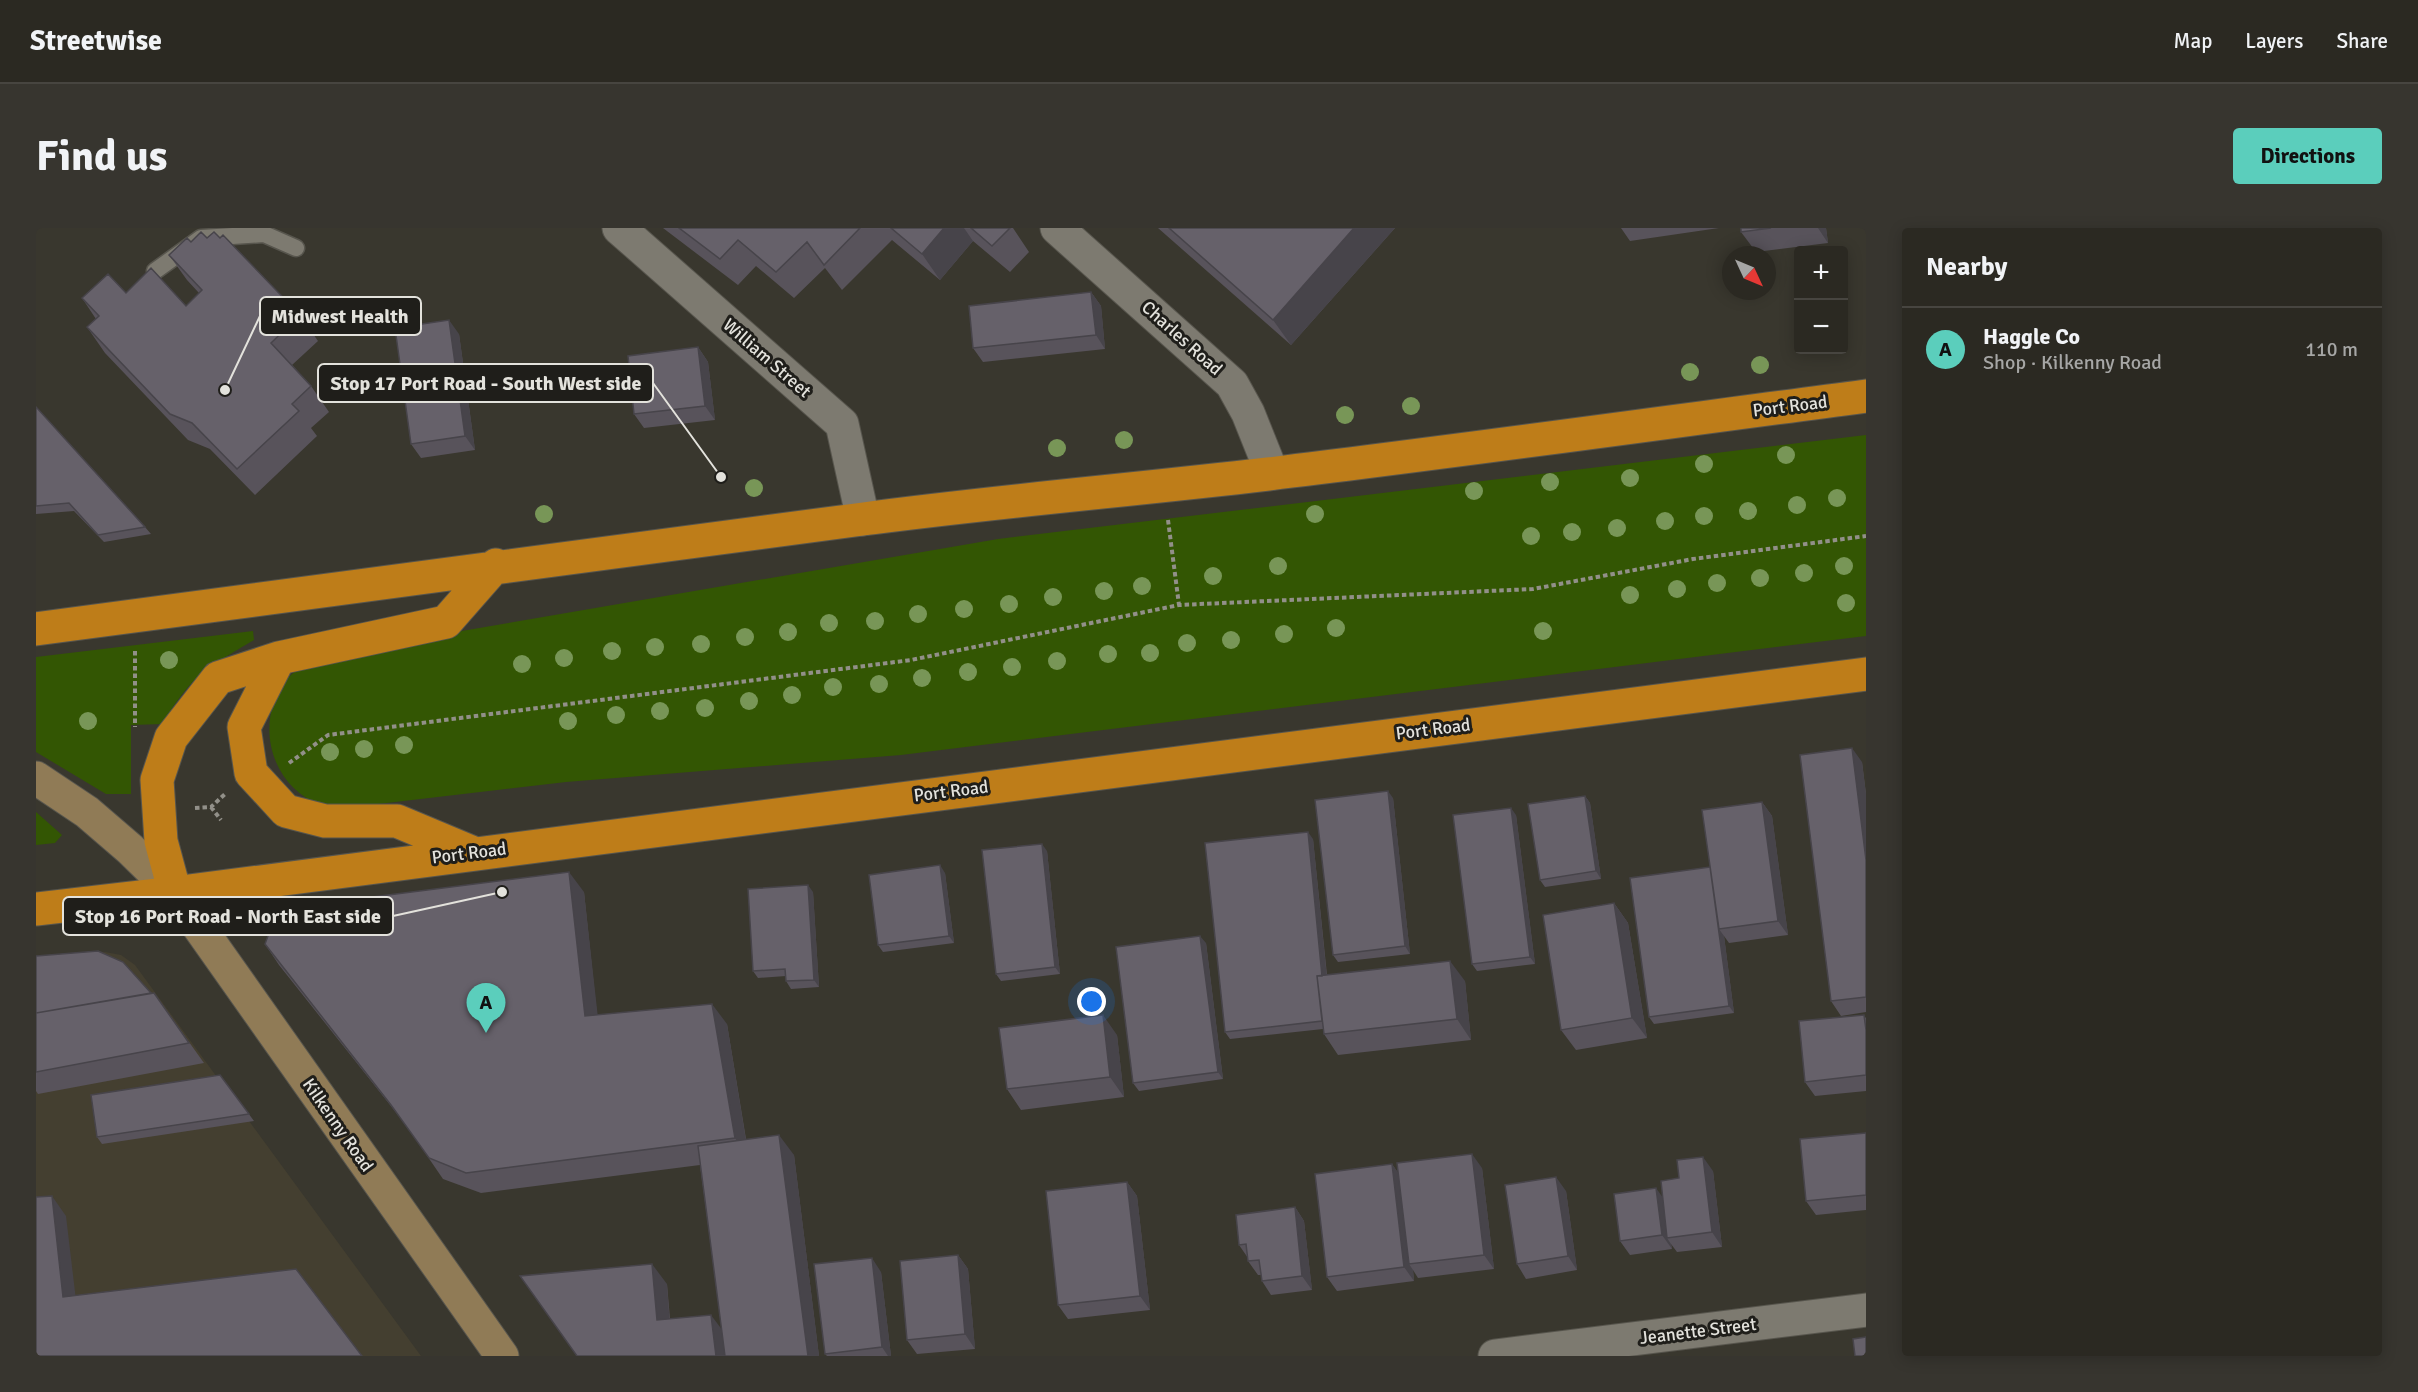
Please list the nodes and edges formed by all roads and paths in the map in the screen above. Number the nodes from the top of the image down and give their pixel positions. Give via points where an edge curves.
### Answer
1 (619, 228) edge
2 (1057, 228) edge
3 (296, 248) dead end
4 (155, 271) edge
5 (1866, 396) edge
6 (1272, 473) junction
7 (1167, 513) dead end
8 (864, 519) junction
9 (1866, 536) edge
10 (496, 565) junction
11 (1179, 605) junction
12 (36, 628) edge
13 (279, 658) junction
14 (1866, 674) edge
15 (281, 768) dead end
16 (36, 778) edge
17 (232, 787) dead end
18 (211, 807) junction
19 (185, 809) dead end
20 (221, 820) dead end
21 (473, 853) junction
22 (175, 893) junction
23 (36, 909) edge
24 (1866, 1310) edge
25 (502, 1356) edge
26 (1495, 1356) edge

1 - 8 street, William Street via 842,423
2 - 6 street, Charles Road via 1232,384
3 - 4 lane via 264,234 201,238
5 - 6 highway, Port Road
6 - 8 highway, Port Road
7 - 11 path
8 - 10 highway, Port Road
9 - 11 path via 1694,559 1533,589
10 - 12 highway, Port Road via 367,586
10 - 13 highway via 446,622
11 - 15 path via 911,660 328,735
13 - 21 highway via 244,727 251,772 286,811 325,821 397,821
13 - 22 highway via 219,678 171,738 157,780 161,841
14 - 21 highway, Port Road
16 - 22 main road, Kilkenny Road via 87,812
17 - 18 path
18 - 19 path
18 - 20 path
21 - 22 highway, Port Road
22 - 23 highway, Port Road
22 - 25 main road, Kilkenny Road
24 - 26 street, Jeanette Street

